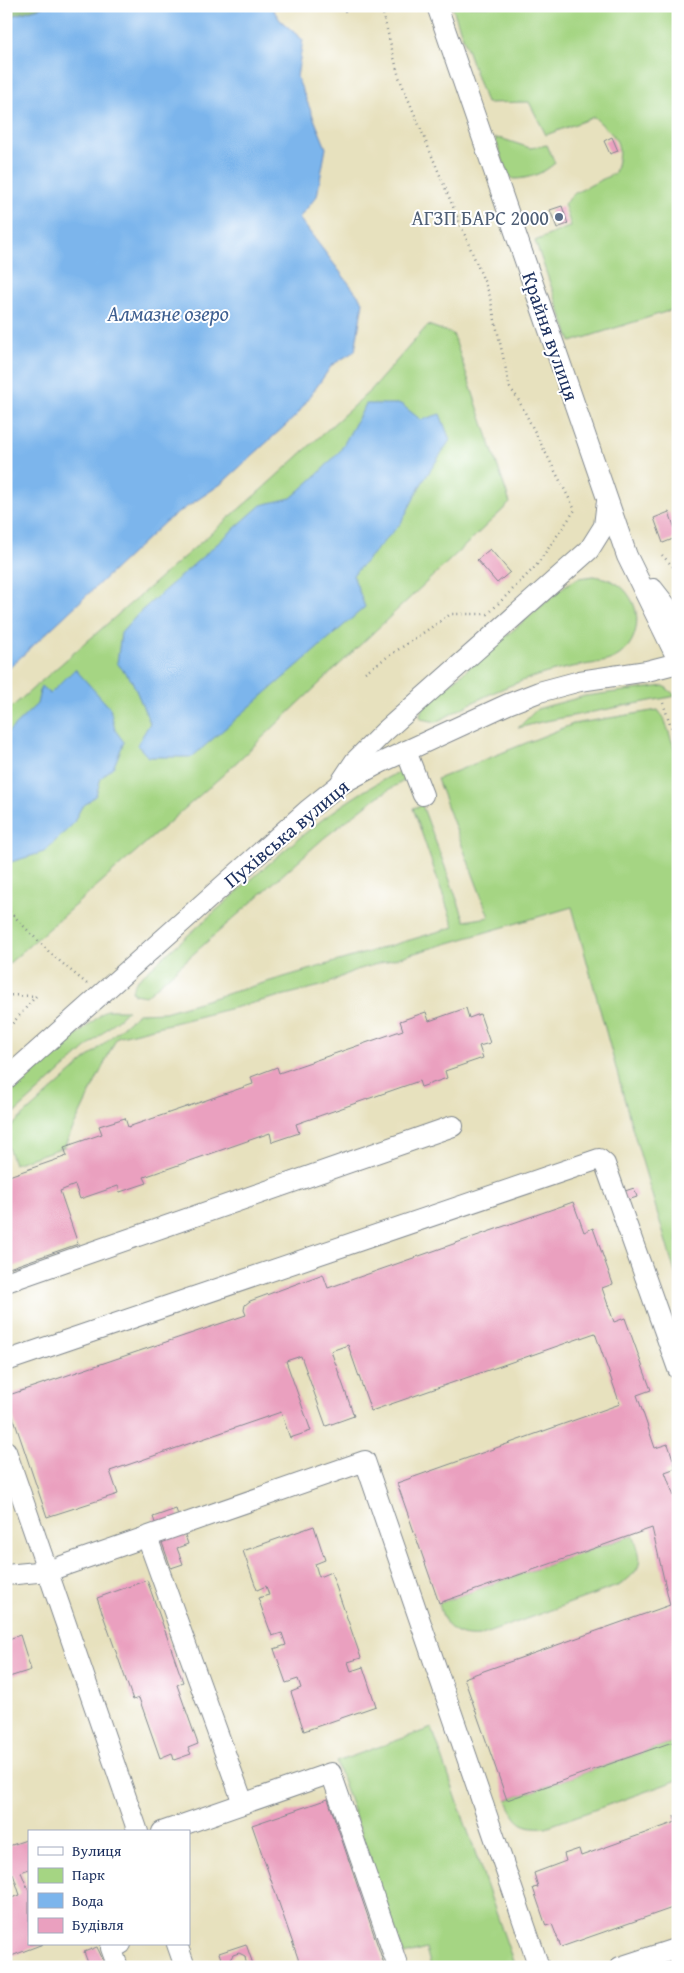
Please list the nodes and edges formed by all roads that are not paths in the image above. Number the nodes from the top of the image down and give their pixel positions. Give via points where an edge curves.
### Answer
1 (437, 6) edge
2 (608, 500) junction
3 (627, 556) junction
4 (678, 621) edge
5 (678, 661) edge
6 (647, 671) junction
7 (678, 675) edge
8 (406, 751) junction
9 (338, 785) junction
10 (422, 795) dead end
11 (6, 1078) edge
12 (454, 1126) dead end
13 (6, 1282) edge
14 (6, 1361) edge
15 (678, 1369) edge
16 (6, 1451) edge
17 (147, 1537) junction
18 (48, 1571) junction
19 (6, 1575) edge
20 (243, 1803) junction
21 (137, 1830) edge
22 (168, 1830) edge
23 (116, 1946) edge
24 (178, 1946) edge
25 (678, 1948) edge
26 (118, 1967) edge
27 (185, 1967) edge
28 (398, 1967) edge
29 (540, 1967) edge
30 (620, 1967) edge

1 - 2 street, Крайня вулиця
2 - 3 street, Крайня вулиця
2 - 9 street via 604,526 589,550 384,732 355,761
3 - 4 street
3 - 5 street, Крайня вулиця
5 - 6 street, Пухівська вулиця
6 - 7 street, Пухівська вулиця
6 - 8 street, Пухівська вулиця via 580,681 539,692
8 - 9 street, Пухівська вулиця
8 - 10 street
9 - 11 street, Пухівська вулиця
12 - 13 street
14 - 15 street via 598,1159 605,1164
16 - 18 street
17 - 18 street
17 - 20 street
17 - 29 street via 365,1461
18 - 19 street
18 - 21 street
20 - 22 street
20 - 28 street via 331,1773
23 - 26 street via 111,1948
24 - 27 street
25 - 30 street

